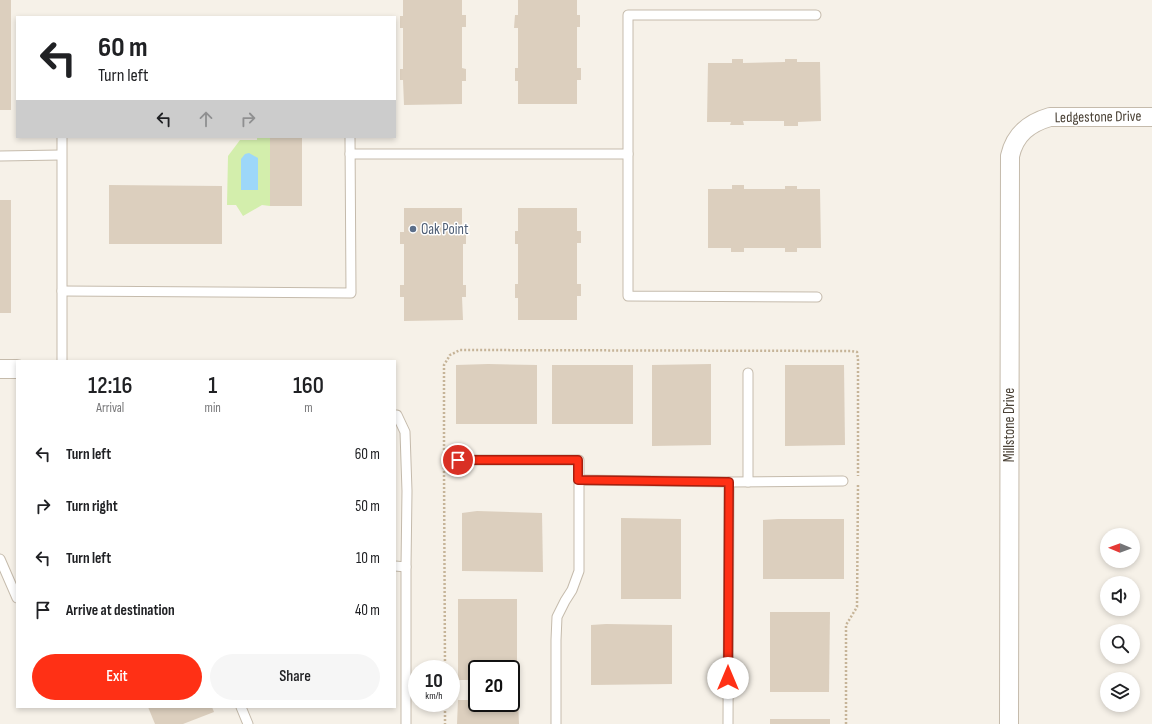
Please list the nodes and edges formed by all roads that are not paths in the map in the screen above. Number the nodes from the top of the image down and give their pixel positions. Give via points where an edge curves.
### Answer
1 (816, 15) dead end
2 (1152, 117) edge
3 (1023, 130) joint
4 (62, 138) edge
5 (350, 138) edge
6 (350, 154) junction
7 (628, 154) junction
8 (0, 156) edge
9 (61, 156) junction
10 (62, 291) junction
11 (817, 296) dead end
12 (62, 360) edge
13 (0, 369) edge
14 (16, 369) edge
15 (748, 373) dead end
16 (396, 415) edge
17 (458, 460) dead end
18 (578, 480) junction
19 (843, 481) dead end
20 (729, 482) junction
21 (748, 482) junction
22 (0, 559) edge
23 (396, 566) edge
24 (406, 566) junction
25 (16, 596) edge
26 (241, 708) edge
27 (248, 724) edge
28 (406, 724) edge
29 (556, 724) edge
30 (728, 724) edge
31 (1009, 724) edge

1 - 7 lane via 628,15
2 - 3 street, Ledgestone Drive via 1050,117
3 - 31 street, Millstone Drive via 1012,148 1009,166
4 - 9 lane
5 - 6 lane
6 - 7 lane
6 - 10 lane via 350,293
7 - 11 lane via 628,296
8 - 9 lane
9 - 10 lane
10 - 12 lane
13 - 14 street
15 - 21 lane
16 - 24 lane via 405,432
17 - 18 lane via 578,460
18 - 20 lane
18 - 29 lane via 579,571 557,618
19 - 21 lane
20 - 21 lane
20 - 30 lane
22 - 25 lane
23 - 24 lane
24 - 28 lane
26 - 27 lane

